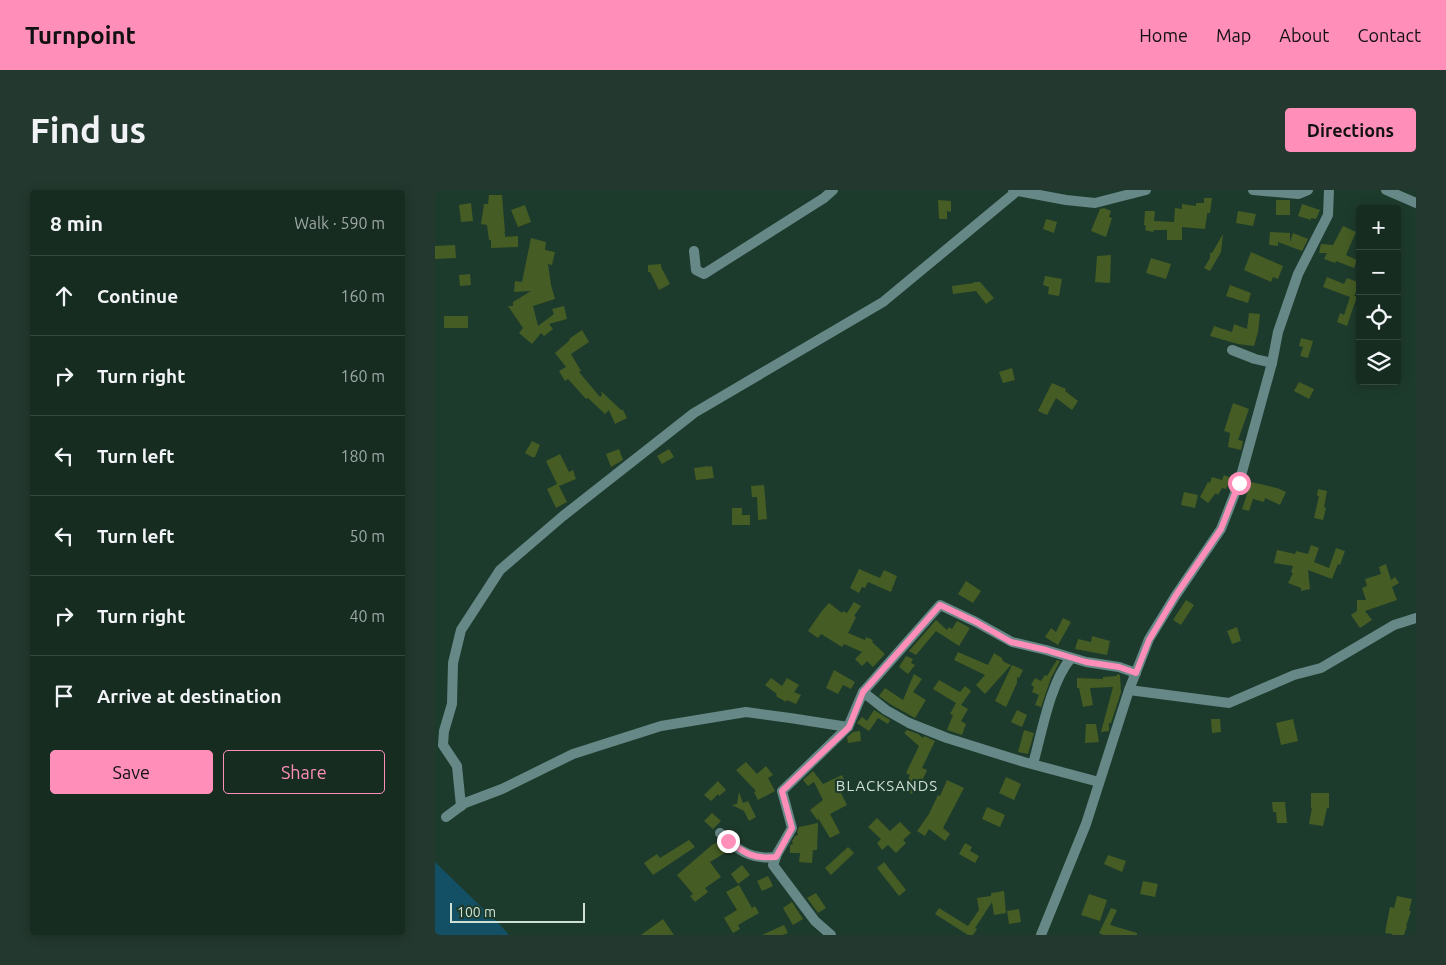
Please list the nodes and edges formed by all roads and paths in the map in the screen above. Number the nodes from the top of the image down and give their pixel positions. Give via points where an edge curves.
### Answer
1 (833, 190) edge
2 (1146, 190) edge
3 (1253, 190) edge
4 (1308, 190) edge
5 (1329, 190) edge
6 (1386, 190) edge
7 (1015, 191) edge
8 (1416, 203) edge
9 (694, 251) dead end
10 (1232, 350) dead end
11 (1273, 363) junction
12 (1416, 618) edge
13 (1071, 658) junction
14 (1136, 673) junction
15 (1129, 690) junction
16 (863, 692) junction
17 (849, 727) junction
18 (1033, 764) junction
19 (1099, 782) junction
20 (461, 806) junction
21 (446, 817) dead end
22 (719, 833) dead end
23 (776, 857) junction
24 (831, 935) edge
25 (1041, 935) edge

1 - 9 street via 704,274 696,270
2 - 7 street via 1095,203
3 - 4 street via 1298,194
5 - 11 street via 1328,215 1298,274 1278,332
6 - 8 street
7 - 20 street via 883,302 694,413 563,516 501,570 461,630 453,663 452,704 443,745 457,766
10 - 11 street
11 - 14 street via 1239,483 1221,529 1149,640
12 - 15 street via 1394,625 1321,668 1294,675 1229,703
13 - 14 street
13 - 16 street via 1011,642 940,605
13 - 18 street via 1057,681
14 - 15 street
15 - 19 street
16 - 17 street
16 - 18 street via 909,723
17 - 20 street via 746,712 661,726 573,754
17 - 23 street via 782,791 792,828
18 - 19 street
19 - 25 street via 1086,824
20 - 21 street
22 - 23 street via 747,854
23 - 24 street via 773,865 815,921

